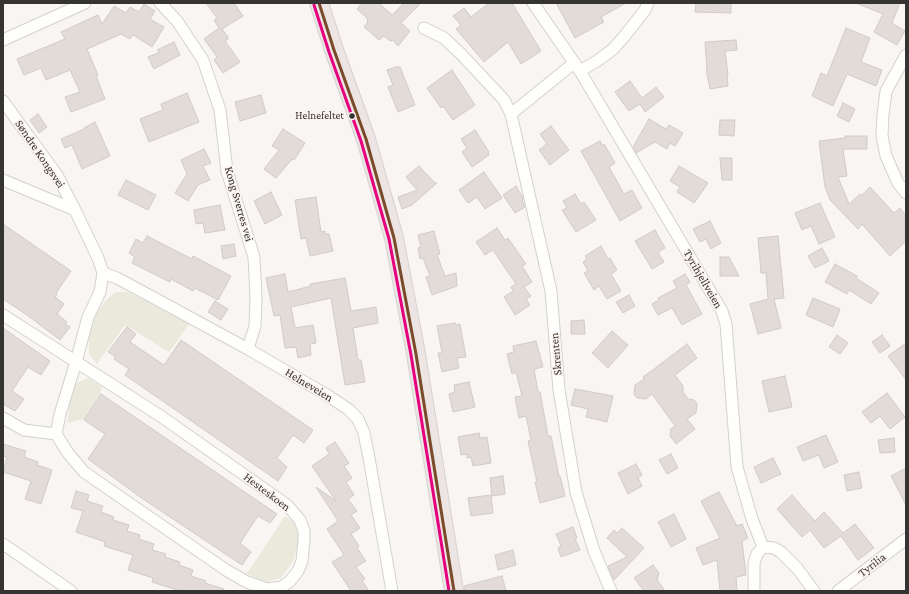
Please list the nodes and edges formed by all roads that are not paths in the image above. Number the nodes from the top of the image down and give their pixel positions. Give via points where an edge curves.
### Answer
1 (85, 3) edge
2 (160, 3) edge
3 (319, 3) edge
4 (533, 3) edge
5 (648, 3) edge
6 (424, 28) dead end
7 (3, 40) edge
8 (906, 55) edge
9 (577, 67) junction
10 (3, 101) edge
11 (511, 114) junction
12 (3, 180) edge
13 (906, 193) edge
14 (75, 210) junction
15 (103, 273) junction
16 (3, 315) edge
17 (248, 349) junction
18 (76, 362) junction
19 (3, 418) edge
20 (56, 434) junction
21 (906, 539) edge
22 (3, 544) edge
23 (763, 547) junction
24 (71, 591) edge
25 (392, 591) edge
26 (454, 591) edge
27 (611, 591) edge
28 (754, 591) edge
29 (814, 591) edge
30 (838, 591) edge

1 - 7 street
2 - 17 street, Kong Sverres vei via 177,21 203,60 220,110 227,171 254,258 255,326
3 - 26 main road via 366,139 394,238 416,354
4 - 9 street, Tyrihjellveien
5 - 9 street via 612,50 597,62
6 - 11 street, Skrenten via 444,38 458,51 504,100
8 - 13 street via 886,92 882,115 882,136 886,156 898,183
9 - 11 street
9 - 23 street, Tyrihjellveien via 722,311 726,324 737,467 752,520
10 - 14 street, Søndre Kongsvei via 57,175
11 - 27 street, Skrenten via 551,291 559,390 576,492 594,551
12 - 14 street, Søndre Kongsvei
14 - 15 street, Søndre Kongsvei
15 - 17 street, Helneveien via 117,278
15 - 18 street via 100,292 88,317
16 - 18 street, Hesteskoen
17 - 25 street, Helneveien via 327,395 358,419 369,458
18 - 20 street
18 - 20 street, Hesteskoen via 162,417 286,505 300,520 304,531 302,561 298,571 282,587 267,589 247,582 84,472
19 - 20 street via 24,430
21 - 30 street, Tyrilia
22 - 24 street
23 - 28 street via 757,554 754,564
23 - 29 street via 781,552

